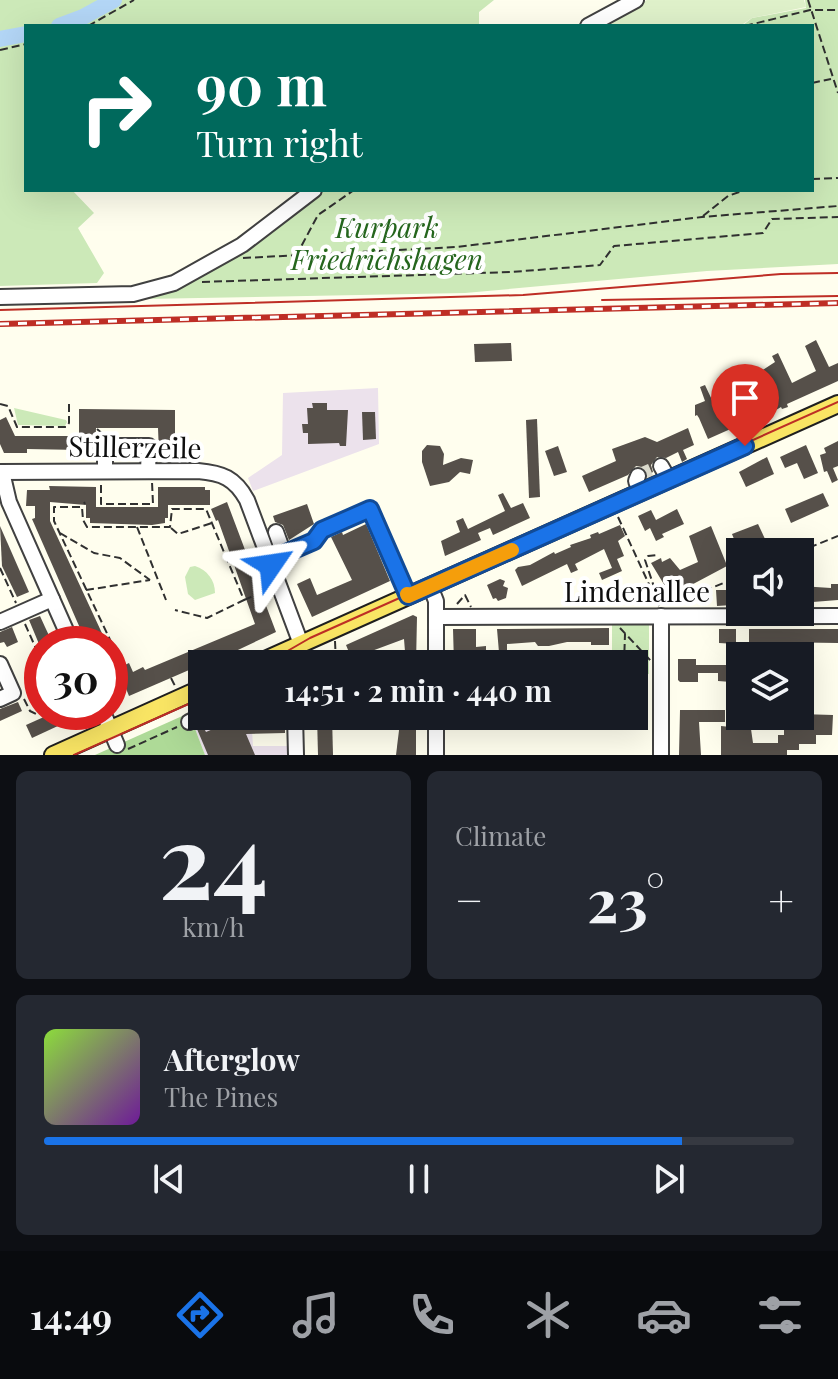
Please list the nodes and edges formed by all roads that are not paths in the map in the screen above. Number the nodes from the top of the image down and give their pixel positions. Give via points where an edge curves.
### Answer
1 (636, 0) edge
2 (592, 24) edge
3 (311, 192) edge
4 (0, 297) edge
5 (838, 404) edge
6 (103, 471) junction
7 (150, 471) junction
8 (1, 472) edge
9 (373, 517) junction
10 (344, 531) dead end
11 (276, 532) dead end
12 (284, 554) junction
13 (270, 560) junction
14 (430, 586) junction
15 (408, 596) junction
16 (52, 599) junction
17 (661, 612) junction
18 (838, 616) edge
19 (436, 617) junction
20 (0, 622) edge
21 (64, 626) edge
22 (293, 650) edge
23 (300, 650) edge
24 (436, 650) edge
25 (0, 664) edge
26 (188, 694) edge
27 (6, 696) edge
28 (128, 721) edge
29 (108, 730) edge
30 (111, 730) edge
31 (295, 730) edge
32 (436, 730) edge
33 (125, 746) road end
34 (53, 755) edge
35 (296, 755) edge
36 (436, 755) edge
37 (661, 755) edge

1 - 2 street
3 - 4 street via 222,258 174,283 133,294
5 - 14 main road via 640,484 613,505
6 - 7 street, Stillerzeile
6 - 7 street via 105,446 149,446
6 - 8 street, Stillerzeile
7 - 13 street, Stillerzeile via 209,472 235,482
8 - 16 street
9 - 10 street
9 - 12 street via 370,509
9 - 15 street
11 - 12 street
12 - 13 street
13 - 22 street, Stillerzeile
14 - 15 main road
14 - 19 street
15 - 23 main road
16 - 20 street
16 - 21 street
17 - 18 street, Lindenallee
17 - 19 street, Lindenallee
17 - 37 street
19 - 24 street
25 - 27 street
26 - 28 main road
29 - 34 main road
30 - 33 street
31 - 35 street
32 - 36 street

